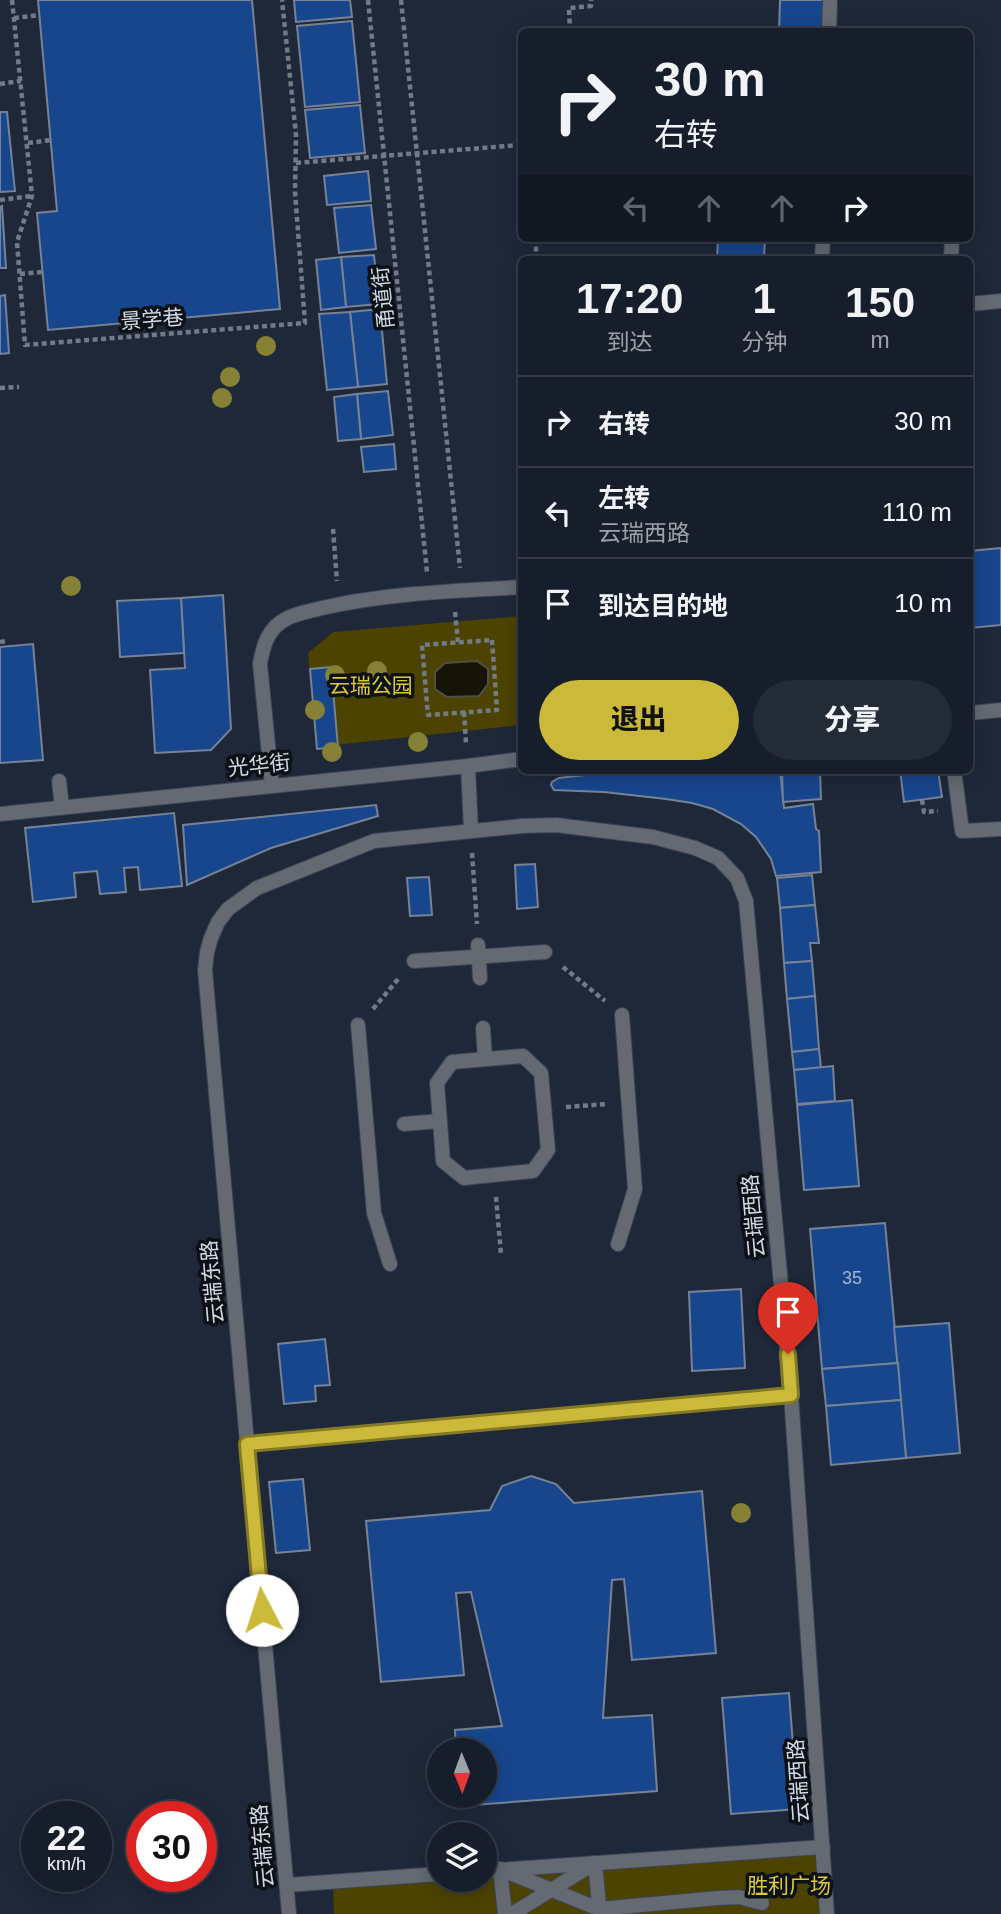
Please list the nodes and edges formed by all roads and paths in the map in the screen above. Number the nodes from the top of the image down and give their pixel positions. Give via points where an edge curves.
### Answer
1 (12, 0) edge
2 (282, 0) edge
3 (368, 0) edge
4 (401, 0) edge
5 (591, 0) edge
6 (830, 0) edge
7 (40, 15) dead end
8 (14, 19) junction
9 (570, 28) edge
10 (829, 28) edge
11 (21, 81) junction
12 (0, 84) edge
13 (51, 140) dead end
14 (27, 143) junction
15 (518, 145) edge
16 (417, 153) junction
17 (384, 156) junction
18 (296, 163) junction
19 (33, 196) junction
20 (0, 200) edge
21 (43, 271) dead end
22 (20, 274) junction
23 (1001, 301) edge
24 (973, 304) edge
25 (19, 387) dead end
26 (0, 388) edge
27 (333, 529) dead end
28 (518, 587) edge
29 (461, 590) junction
30 (429, 594) junction
31 (339, 605) junction
32 (8, 641) dead end
33 (0, 642) edge
34 (1001, 710) edge
35 (464, 712) junction
36 (973, 713) edge
37 (518, 760) edge
38 (468, 766) junction
39 (955, 774) edge
40 (59, 780) dead end
41 (272, 785) junction
42 (922, 800) dead end
43 (62, 807) junction
44 (924, 812) dead end
45 (0, 814) edge
46 (1001, 829) edge
47 (471, 831) junction
48 (473, 869) dead end
49 (478, 944) junction
50 (545, 953) joint
51 (414, 961) joint
52 (480, 978) dead end
53 (622, 1015) joint
54 (358, 1025) joint
55 (483, 1028) dead end
56 (485, 1059) junction
57 (629, 1102) junction
58 (545, 1109) junction
59 (440, 1121) junction
60 (404, 1124) dead end
61 (493, 1175) junction
62 (618, 1244) dead end
63 (501, 1254) dead end
64 (390, 1264) dead end
65 (791, 1395) junction
66 (247, 1444) junction
67 (823, 1847) junction
68 (595, 1863) junction
69 (497, 1869) edge
70 (500, 1869) junction
71 (427, 1875) edge
72 (287, 1885) junction
73 (550, 1890) junction
74 (762, 1903) dead end
75 (600, 1912) edge
76 (289, 1914) edge
77 (505, 1914) edge
78 (512, 1914) edge
79 (827, 1914) edge

1 - 8 path, 景学巷
2 - 18 path, 景学巷
3 - 17 path, 甬道街
4 - 16 path
5 - 9 path via 591,6 569,8
6 - 10 street
7 - 8 path
8 - 11 path, 景学巷
11 - 12 path
11 - 14 path, 景学巷
13 - 14 path
14 - 19 path, 景学巷
15 - 16 path
16 - 17 path
16 - 29 path
17 - 18 path
17 - 30 path, 甬道街
18 - 22 path, 景学巷 via 306,323 26,345
19 - 20 path
19 - 22 path, 景学巷 via 17,242
21 - 22 path
23 - 24 street
25 - 26 path
27 - 31 path
28 - 29 street
29 - 30 street
30 - 31 street
31 - 41 street via 285,619 263,645
32 - 33 path
34 - 36 street
35 - 35 path via 497,710 492,640 422,645 428,715
35 - 38 path
37 - 38 street, 光华街
38 - 41 street, 光华街
38 - 47 street
39 - 46 street via 962,831
40 - 43 street
41 - 43 street, 光华街
42 - 44 path
43 - 45 street, 光华街
47 - 65 street, 云瑞西路 via 556,825 653,836 718,858 737,878 746,901
47 - 66 street, 云瑞东路 via 374,841 257,888 229,909 211,938 205,970
48 - 49 path
49 - 50 street
49 - 51 street
49 - 52 street
50 - 53 path
51 - 54 path
53 - 57 street
54 - 64 street via 374,1213
55 - 56 street
56 - 58 street via 523,1056 541,1073
56 - 59 street via 452,1062 437,1083
57 - 58 path
57 - 62 street via 635,1189
58 - 61 street via 548,1150 533,1171
59 - 60 street
59 - 61 street via 443,1161 464,1178
61 - 63 path
65 - 66 street
65 - 67 street, 云瑞西路
66 - 72 street, 云瑞东路
67 - 68 street
67 - 79 street, 云瑞西路
68 - 70 street
68 - 73 street
68 - 75 street
69 - 70 street
70 - 73 street
70 - 77 street
71 - 72 street
72 - 76 street, 云瑞东路
73 - 75 street
73 - 78 street
74 - 75 street via 718,1898

